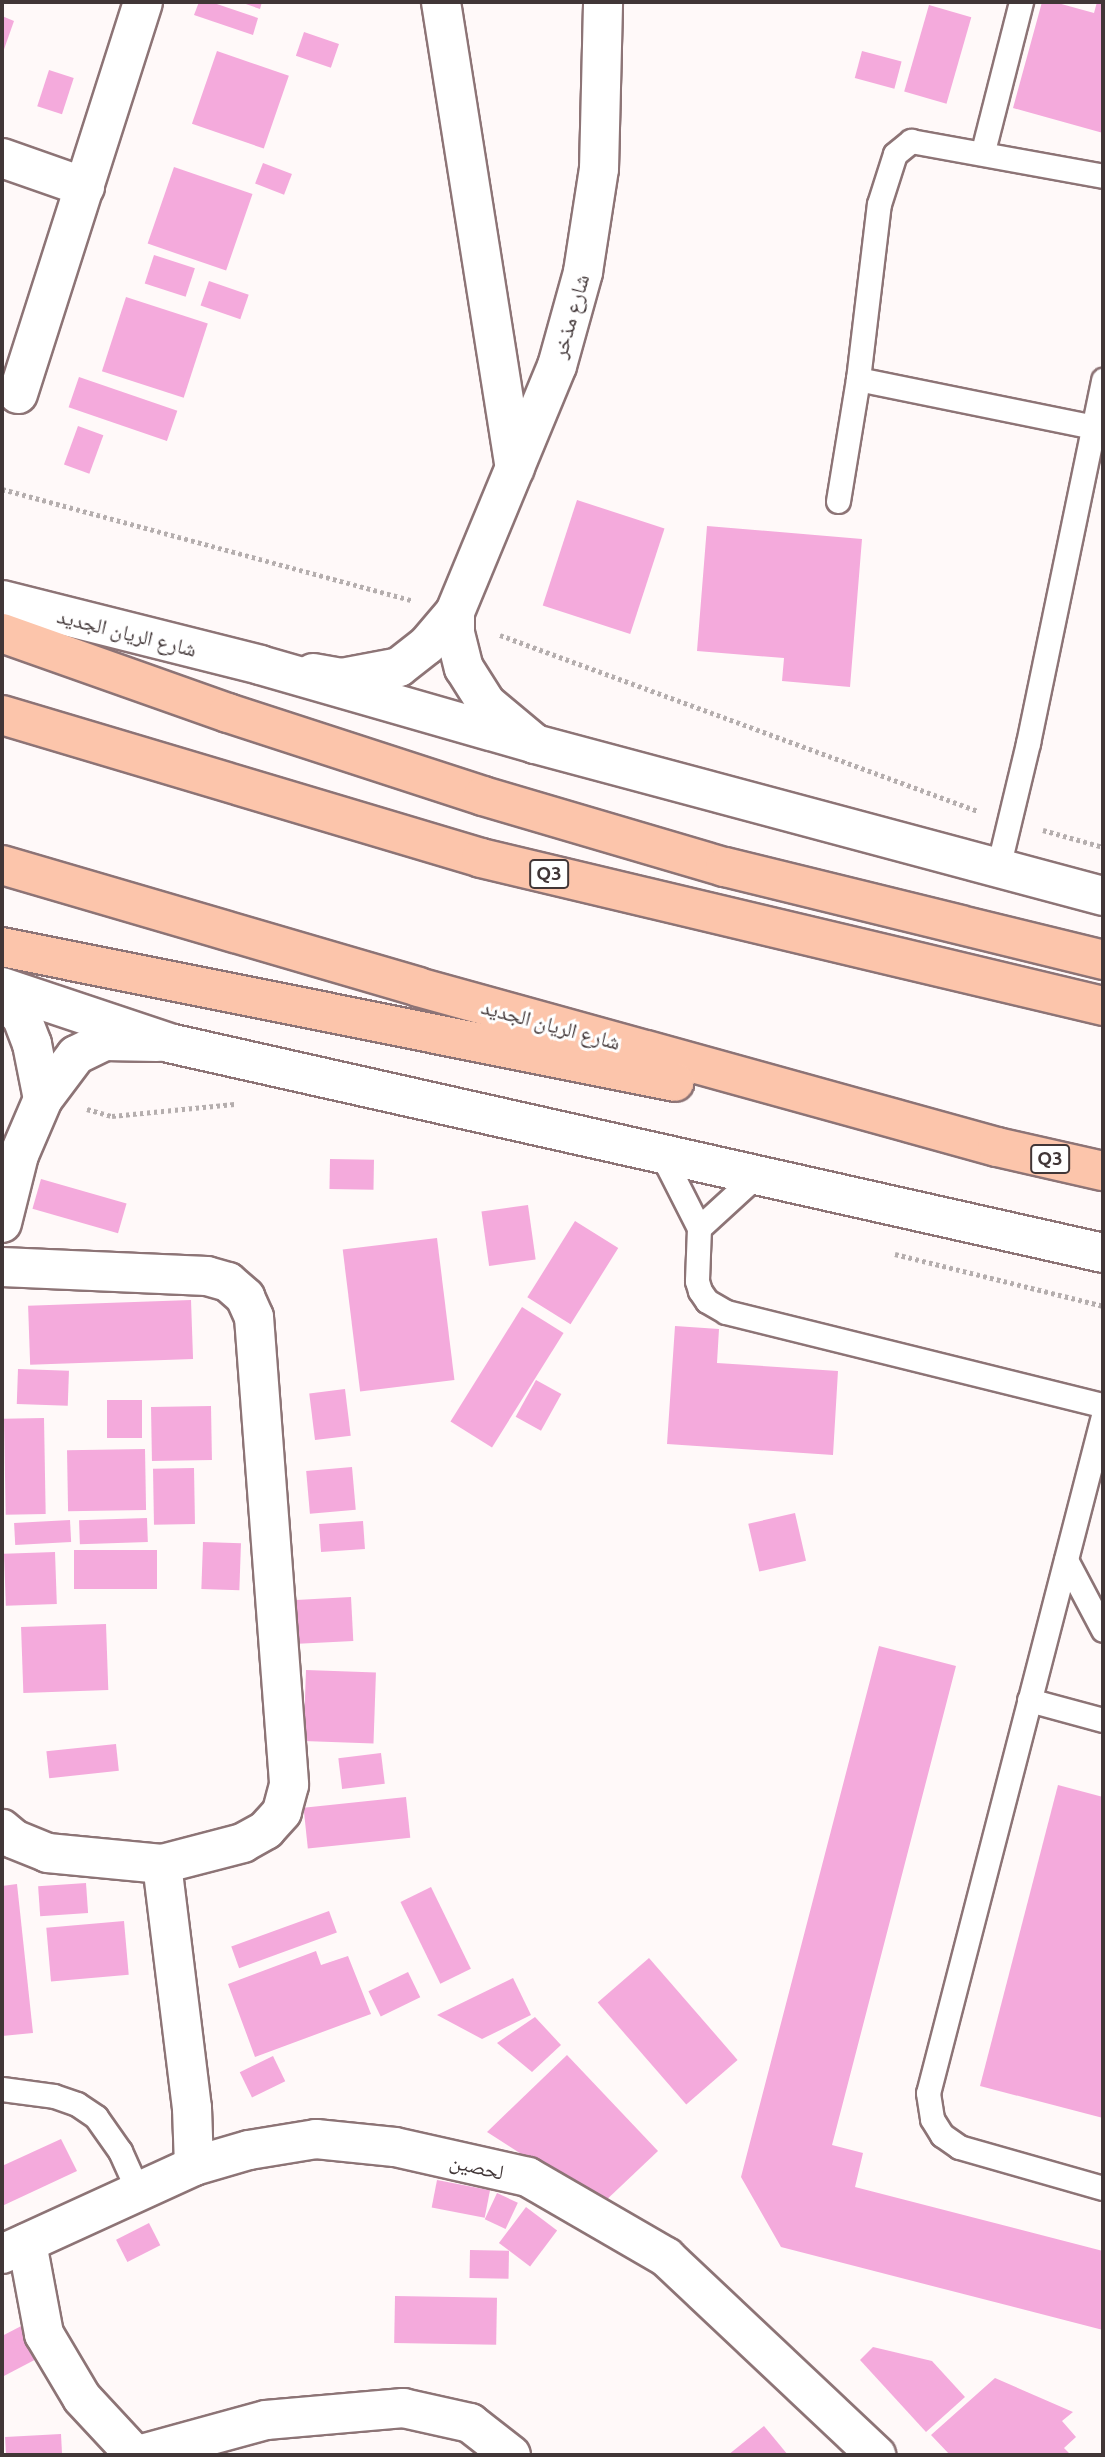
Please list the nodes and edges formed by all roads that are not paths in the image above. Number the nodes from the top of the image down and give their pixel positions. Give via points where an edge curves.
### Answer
1 (142, 2) edge
2 (441, 2) edge
3 (603, 2) edge
4 (1021, 2) edge
5 (983, 152) junction
6 (2, 158) edge
7 (1103, 176) edge
8 (85, 187) junction
9 (858, 379) junction
10 (1103, 380) edge
11 (19, 394) dead end
12 (1098, 428) edge
13 (515, 468) junction
14 (838, 501) dead end
15 (2, 600) edge
16 (455, 612) junction
17 (2, 634) edge
18 (260, 665) junction
19 (2, 715) edge
20 (535, 744) junction
21 (2, 864) edge
22 (998, 868) junction
23 (1103, 896) edge
24 (2, 947) edge
25 (1103, 960) edge
26 (2, 987) edge
27 (2, 997) edge
28 (1103, 1006) edge
29 (169, 1043) junction
30 (43, 1099) junction
31 (997, 1147) junction
32 (662, 1155) junction
33 (1103, 1171) edge
34 (758, 1174) junction
35 (2, 1223) edge
36 (699, 1228) junction
37 (1103, 1253) edge
38 (2, 1267) edge
39 (1103, 1405) edge
40 (1103, 1416) edge
41 (1066, 1560) junction
42 (1103, 1630) edge
43 (1029, 1700) junction
44 (1103, 1720) edge
45 (2, 1829) edge
46 (162, 1864) junction
47 (2, 2089) edge
48 (194, 2166) junction
49 (1103, 2188) edge
50 (138, 2191) junction
51 (15, 2249) edge
52 (136, 2455) edge
53 (511, 2455) edge
54 (876, 2455) edge

1 - 8 street
2 - 13 street
3 - 13 street, شارع مذخر via 599,169 583,272 557,366
4 - 5 lane
5 - 7 lane
5 - 9 lane via 911,141 895,154 879,204
6 - 8 street
8 - 11 street
9 - 12 lane
9 - 14 lane
10 - 12 lane
12 - 22 lane
13 - 16 street, شارع مذخر
15 - 18 street, شارع الريان الجديد
16 - 18 street, شارع مذخر via 427,645 399,667 342,678
16 - 20 street, شارع مذخر via 459,654 472,681 486,704
17 - 25 highway via 483,796 725,867
18 - 20 street, شارع الريان الجديد
19 - 28 highway, Q3 via 481,858
20 - 22 street, شارع الريان الجديد
21 - 31 highway, شارع الريان الجديد / Q3 via 418,987
22 - 23 street, شارع الريان الجديد
24 - 31 highway
26 - 29 street
27 - 30 street via 22,1018
29 - 30 street via 105,1041 89,1046 75,1055
29 - 32 street via 539,1123
30 - 35 street via 19,1155
31 - 33 highway, شارع الريان الجديد / Q3
32 - 34 street
32 - 36 lane
34 - 36 lane
34 - 37 street
36 - 39 lane via 697,1281 707,1301 726,1312
38 - 46 street via 207,1276 228,1282 245,1297 254,1317 289,1785 282,1812 266,1830 243,1843
40 - 41 lane
41 - 42 lane
41 - 43 lane
43 - 44 lane
43 - 49 lane via 928,2092 932,2119 959,2147
45 - 46 street via 48,1853
46 - 48 street via 192,2108
47 - 50 lane via 54,2096 96,2117 120,2151
48 - 50 street, لحصين
48 - 54 street, لحصين via 249,2150 316,2139 395,2147 528,2177 666,2257
50 - 51 street, لحصين
51 - 52 street via 44,2334 82,2398
52 - 53 street via 266,2420 403,2408 470,2423

